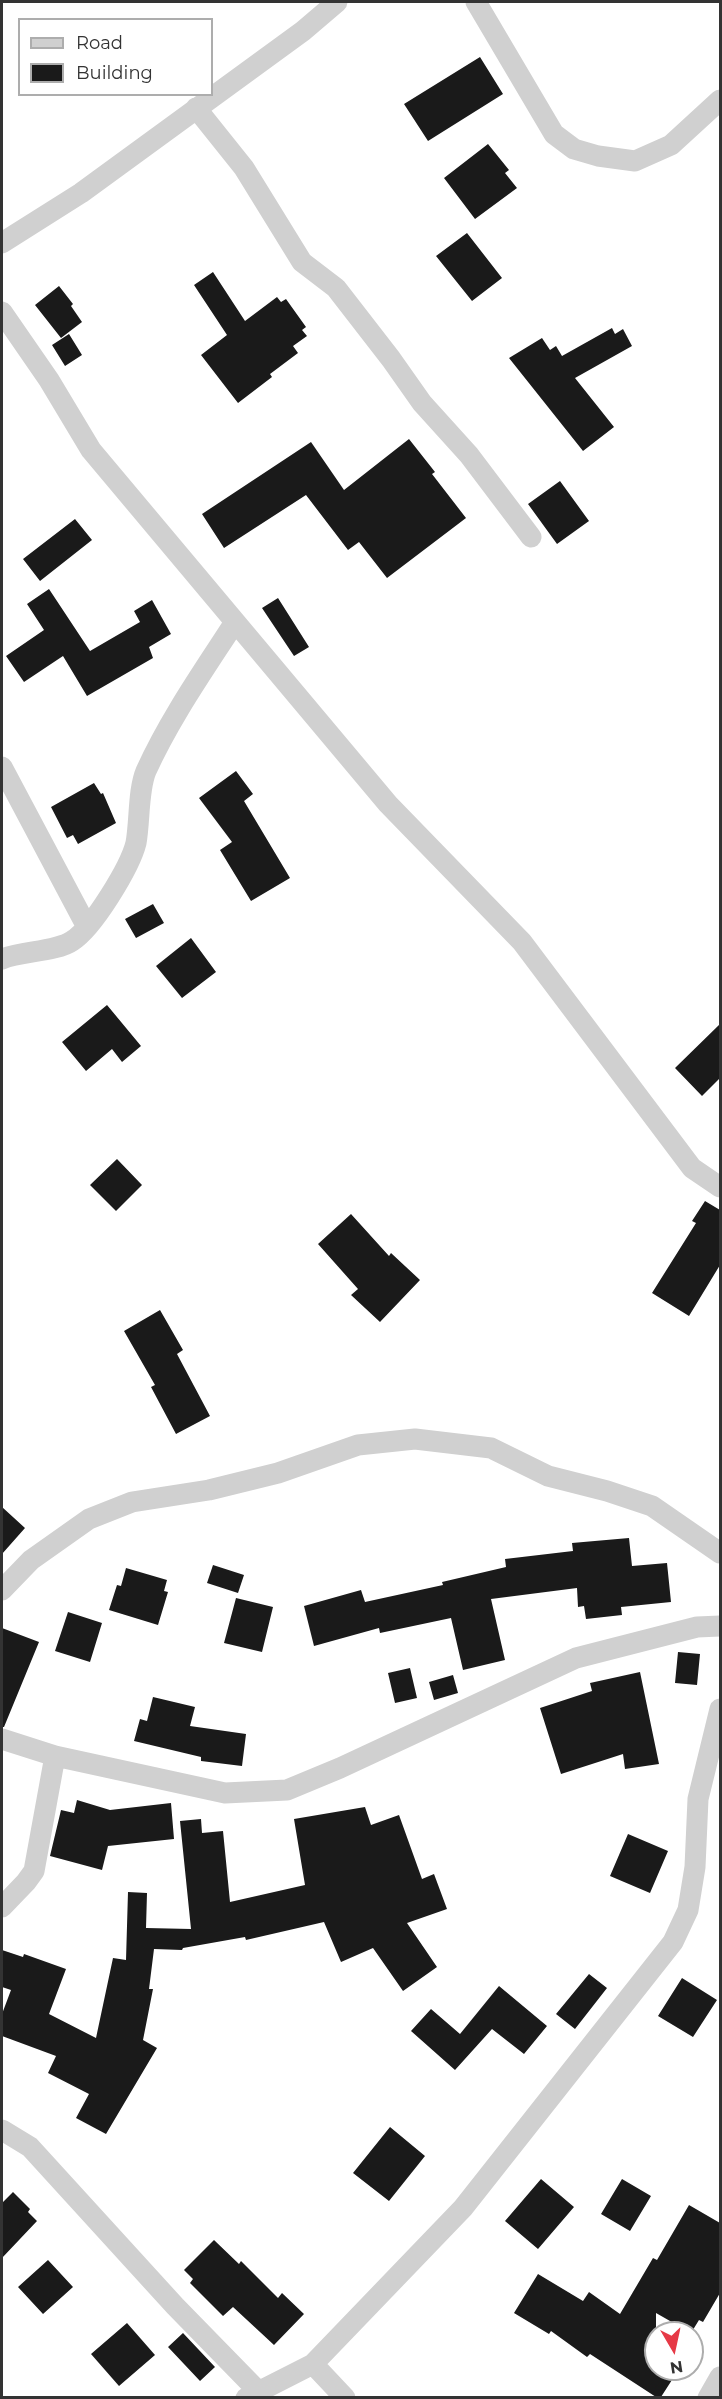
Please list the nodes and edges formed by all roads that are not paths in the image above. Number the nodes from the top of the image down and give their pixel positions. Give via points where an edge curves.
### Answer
1 (337, 2) edge
2 (476, 2) edge
3 (213, 96) edge
4 (213, 96) edge
5 (720, 100) edge
6 (196, 108) junction
7 (2, 243) edge
8 (2, 312) edge
9 (531, 537) dead end
10 (235, 622) junction
11 (2, 767) edge
12 (87, 927) junction
13 (2, 959) edge
14 (720, 1187) edge
15 (720, 1553) edge
16 (2, 1590) edge
17 (720, 1626) edge
18 (720, 1709) edge
19 (2, 1738) edge
20 (55, 1756) junction
21 (2, 1907) edge
22 (2, 2130) edge
23 (314, 2364) junction
24 (720, 2377) edge
25 (253, 2395) edge
26 (345, 2397) edge
27 (708, 2397) edge

1 - 3 street
2 - 5 street via 554,134 574,149 635,161 671,145
4 - 6 street
6 - 7 street via 81,193
6 - 9 street via 244,168 302,262 336,288 422,403 469,455
8 - 10 street via 91,450
10 - 12 street via 171,723 145,773 136,843 129,863
10 - 14 street via 388,804 522,942 692,1168
11 - 12 street
12 - 13 street via 70,942
15 - 16 street via 652,1506 548,1476 491,1448 415,1438 358,1445 278,1473 132,1502 89,1519 31,1560
17 - 20 street via 698,1627 576,1658 287,1790 225,1793
18 - 23 street via 698,1799 695,1866 688,1910 673,1942 463,2208
19 - 20 street
20 - 21 street via 34,1871
22 - 25 street via 30,2147
23 - 25 street
23 - 26 street
24 - 27 street

